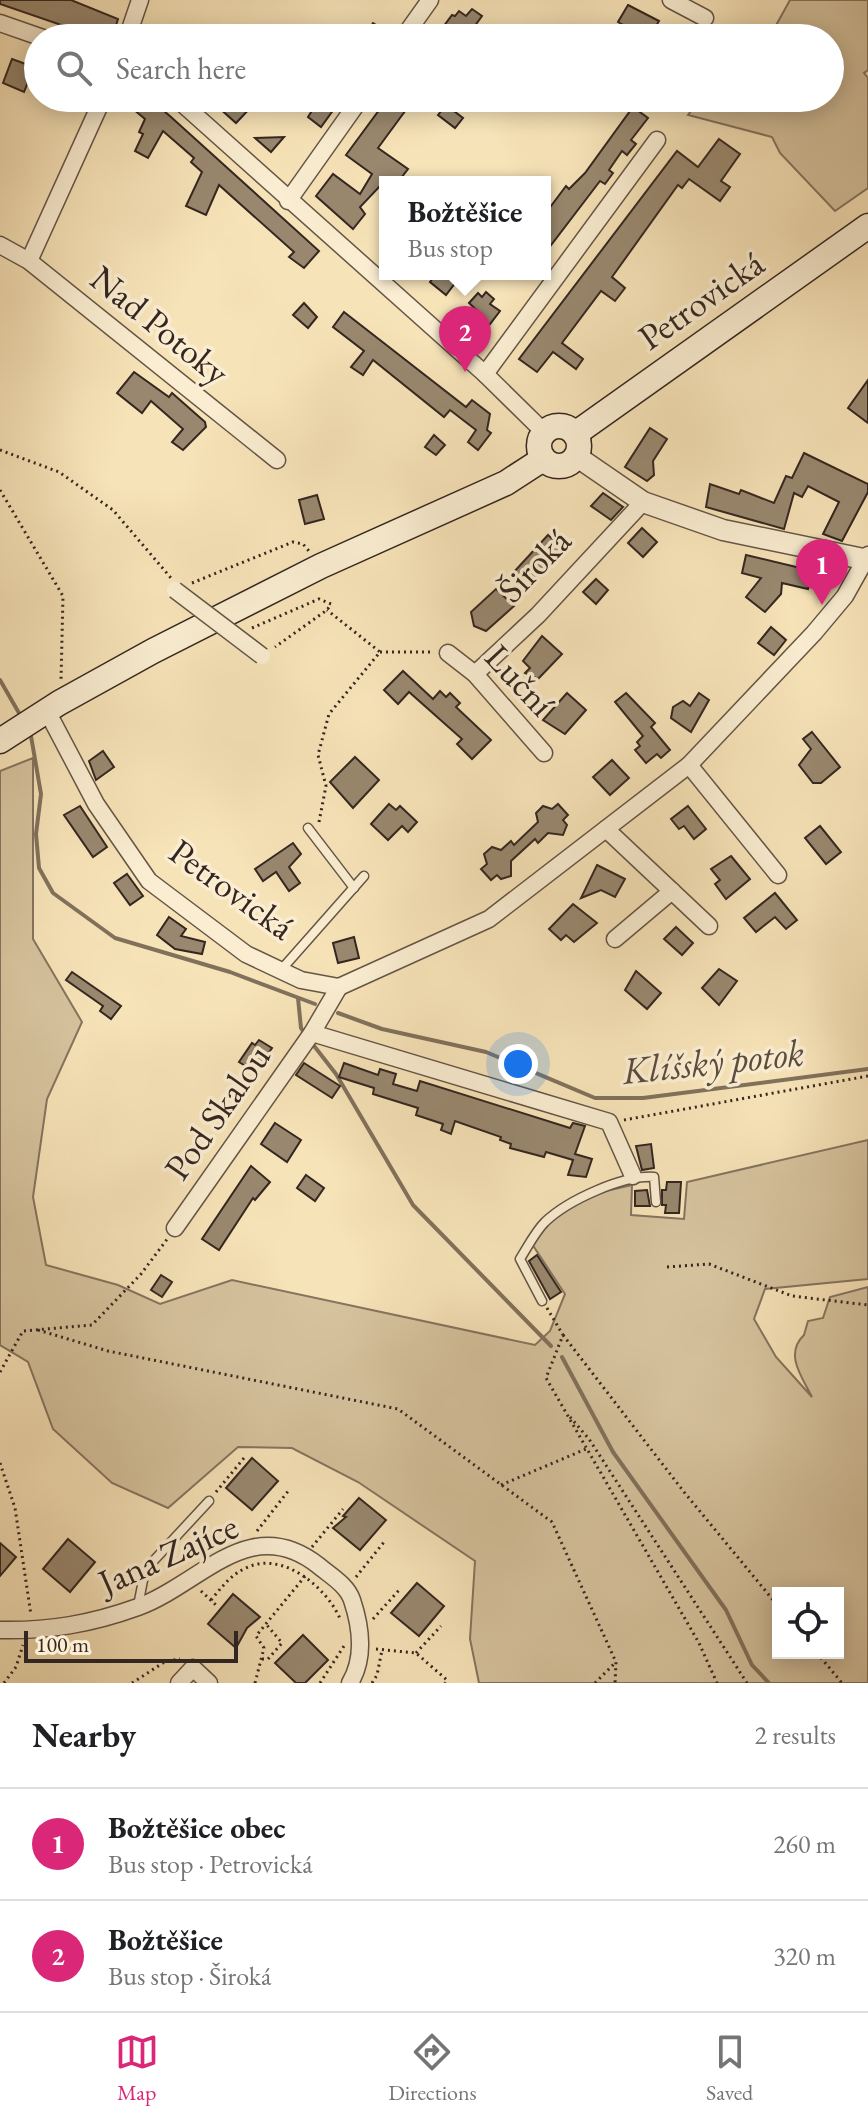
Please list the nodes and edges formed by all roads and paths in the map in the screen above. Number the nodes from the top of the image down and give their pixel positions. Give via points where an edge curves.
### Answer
1 (140, 0) edge
2 (430, 0) edge
3 (671, 0) edge
4 (705, 18) dead end
5 (0, 23) edge
6 (132, 24) edge
7 (413, 24) edge
8 (24, 31) edge
9 (97, 112) edge
10 (191, 112) edge
11 (351, 112) edge
12 (657, 140) dead end
13 (288, 201) junction
14 (868, 226) edge
15 (0, 245) edge
16 (29, 261) junction
17 (485, 374) junction
18 (544, 432) junction
19 (576, 445) junction
20 (0, 450) edge
21 (543, 459) junction
22 (277, 460) dead end
23 (0, 490) edge
24 (643, 502) junction
25 (867, 558) edge
26 (321, 566) junction
27 (175, 590) junction
28 (327, 610) junction
29 (240, 633) dead end
30 (380, 652) junction
31 (448, 653) joint
32 (262, 656) joint
33 (475, 674) junction
34 (53, 707) junction
35 (0, 741) edge
36 (544, 753) dead end
37 (689, 765) junction
38 (308, 828) dead end
39 (606, 829) junction
40 (316, 838) junction
41 (778, 875) dead end
42 (364, 876) dead end
43 (354, 888) junction
44 (672, 891) junction
45 (709, 926) dead end
46 (615, 939) dead end
47 (281, 971) junction
48 (339, 987) junction
49 (309, 1038) junction
50 (868, 1076) edge
51 (609, 1122) junction
52 (633, 1176) junction
53 (656, 1202) dead end
54 (175, 1228) joint
55 (667, 1267) dead end
56 (542, 1301) joint
57 (868, 1305) edge
58 (38, 1330) junction
59 (563, 1335) junction
60 (0, 1372) edge
61 (565, 1412) junction
62 (586, 1449) junction
63 (244, 1458) dead end
64 (0, 1463) edge
65 (501, 1485) junction
66 (289, 1490) dead end
67 (209, 1501) joint
68 (343, 1509) dead end
69 (384, 1542) dead end
70 (243, 1550) junction
71 (309, 1565) junction
72 (195, 1585) dead end
73 (347, 1589) junction
74 (400, 1589) dead end
75 (772, 1599) edge
76 (211, 1600) junction
77 (216, 1605) dead end
78 (138, 1607) junction
79 (31, 1621) dead end
80 (266, 1624) junction
81 (441, 1626) dead end
82 (0, 1630) edge
83 (26, 1637) dead end
84 (356, 1640) junction
85 (382, 1650) junction
86 (416, 1653) junction
87 (261, 1659) junction
88 (822, 1659) edge
89 (616, 1662) junction
90 (193, 1668) junction
91 (4, 1683) edge
92 (132, 1683) edge
93 (179, 1683) edge
94 (209, 1683) edge
95 (255, 1683) edge
96 (320, 1683) edge
97 (350, 1683) edge
98 (372, 1683) edge
99 (445, 1683) edge
100 (595, 1683) edge
101 (615, 1683) edge
102 (717, 1683) edge
103 (747, 1683) edge
104 (842, 1683) edge

1 - 6 street
2 - 7 street
3 - 4 street
5 - 8 street
9 - 16 street
10 - 13 street
11 - 13 street
12 - 17 street
13 - 17 street
14 - 19 main road, Petrovická
15 - 16 street, Nad Potoky
16 - 22 street, Nad Potoky
17 - 18 street
18 - 19 main road via 560,425
18 - 21 main road via 538,445
19 - 21 main road, Široká via 564,465
19 - 24 street
20 - 27 path via 59,472 113,510 173,580
21 - 26 main road via 493,489
23 - 34 path via 63,596
24 - 25 street via 723,530
24 - 33 street, Široká
25 - 37 street via 814,633
26 - 27 path via 303,544 293,542
26 - 34 main road
27 - 32 street, bridge
28 - 29 path via 331,604 319,599
28 - 30 path
28 - 32 path
30 - 31 path
30 - 40 path via 329,714 318,755 326,786
31 - 33 street, Luční
33 - 36 street, Luční
34 - 35 main road
34 - 47 street, Petrovická via 96,804 149,881 246,954
37 - 39 street
37 - 41 street
38 - 40 lane
39 - 44 street
39 - 48 street via 489,919
40 - 43 lane
42 - 43 lane
43 - 47 lane
44 - 45 street
44 - 46 street
47 - 48 street, Petrovická
48 - 49 street, Pod Skalou
49 - 51 street, Pod Skalou
49 - 54 street, Pod Skalou
50 - 51 path
51 - 52 street
52 - 53 lane via 654,1177
52 - 56 lane via 544,1223 520,1259
54 - 58 path via 141,1274 92,1325
55 - 57 path via 709,1264 792,1296
56 - 59 path
58 - 60 path via 23,1331
58 - 65 path via 108,1351 398,1409
59 - 61 path via 546,1378
59 - 75 path
61 - 62 path
61 - 103 path via 589,1439
62 - 65 path
62 - 102 path
63 - 67 path
64 - 79 path via 15,1508
65 - 89 path via 552,1522
66 - 70 path
67 - 78 lane via 145,1570
68 - 71 path
69 - 73 path
70 - 71 street, Jana Zajíce via 275,1544
70 - 78 street, Jana Zajíce
71 - 73 street, Jana Zajíce
71 - 76 path via 250,1566 227,1580
71 - 80 path
71 - 84 path
72 - 76 path
73 - 84 street
74 - 84 path
76 - 77 path
78 - 82 street, Jana Zajíce via 88,1624
80 - 87 path via 256,1636 264,1648
80 - 87 path via 282,1643 268,1659
81 - 86 path
83 - 91 path
84 - 85 path
84 - 96 path
84 - 97 street
85 - 86 path
85 - 98 path
86 - 99 path
87 - 95 path
88 - 104 path
89 - 100 path
89 - 101 path
90 - 92 path via 173,1658
90 - 93 street
90 - 94 street

